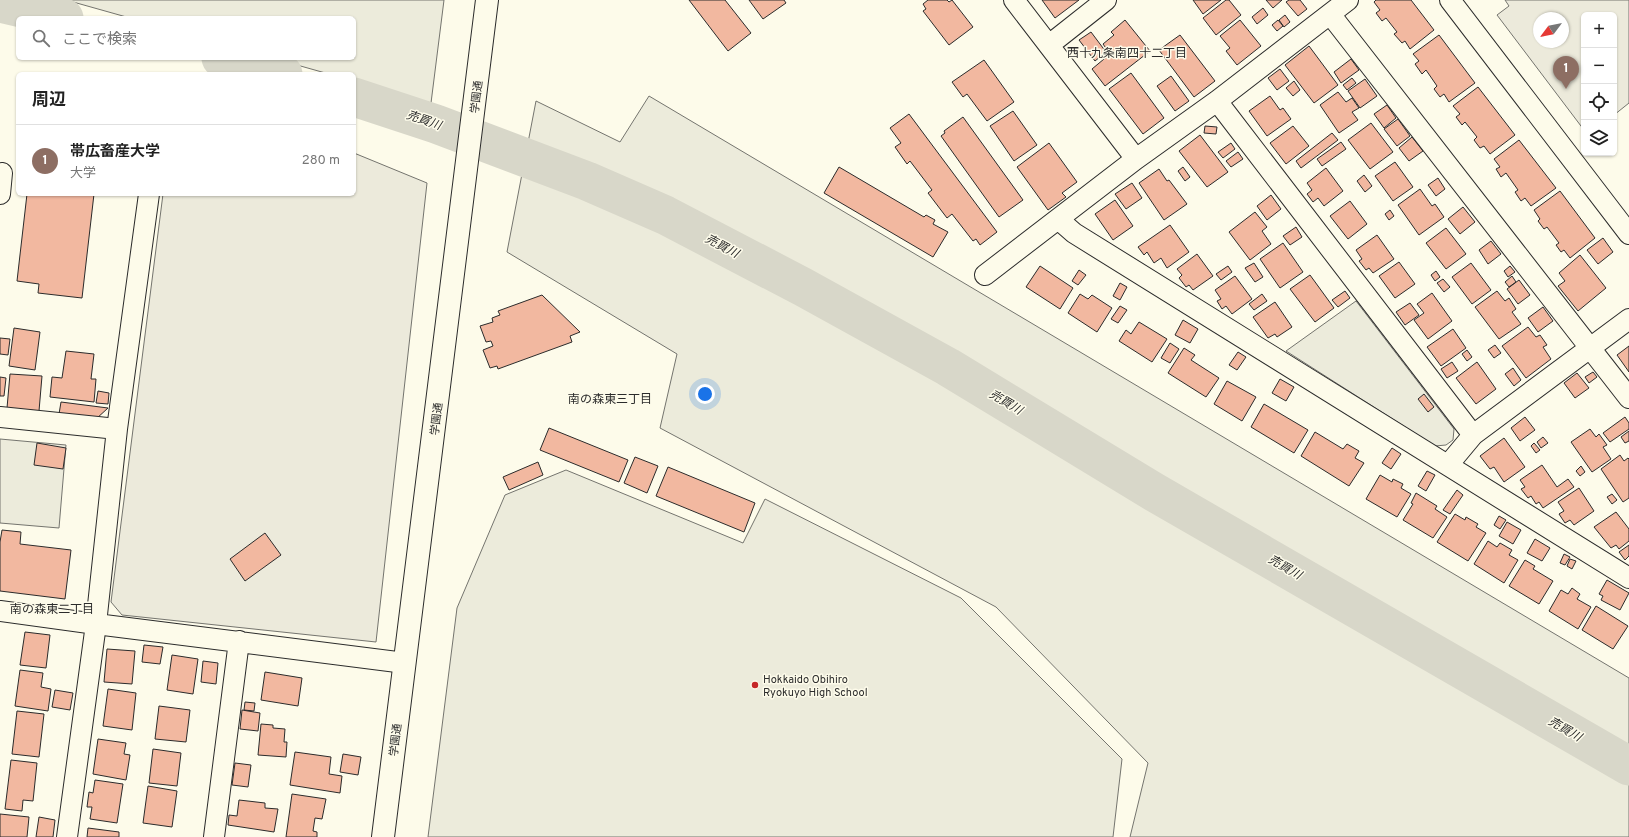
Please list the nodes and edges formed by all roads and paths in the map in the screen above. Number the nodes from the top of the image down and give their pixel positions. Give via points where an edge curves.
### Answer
1 (487, 0) edge
2 (1014, 0) edge
3 (1106, 0) edge
4 (1348, 0) edge
5 (1450, 0) edge
6 (1330, 14) junction
7 (1049, 45) junction
8 (1217, 101) junction
9 (1136, 159) junction
10 (7, 172) edge
11 (0, 194) edge
12 (149, 196) edge
13 (1058, 219) junction
14 (1629, 234) edge
15 (985, 275) dead end
16 (1629, 318) edge
17 (1590, 347) junction
18 (1629, 398) edge
19 (0, 417) edge
20 (117, 429) junction
21 (1473, 435) junction
22 (1448, 465) junction
23 (1629, 578) edge
24 (0, 611) edge
25 (96, 624) junction
26 (239, 641) junction
27 (405, 663) junction
28 (67, 837) edge
29 (214, 837) edge
30 (383, 837) edge

1 - 27 street, 学園通
2 - 7 street
3 - 7 street
4 - 6 street
5 - 14 street
6 - 8 street
6 - 17 street
7 - 9 street
8 - 9 street
8 - 21 street
9 - 13 street
10 - 11 street
12 - 20 street
13 - 15 street
13 - 22 street via 1074,233
16 - 17 street
17 - 18 street
17 - 21 street
19 - 20 street
20 - 25 street
21 - 22 street
22 - 23 street
24 - 25 street
25 - 26 street
25 - 28 street
26 - 27 street
26 - 29 street
27 - 30 street, 学園通

